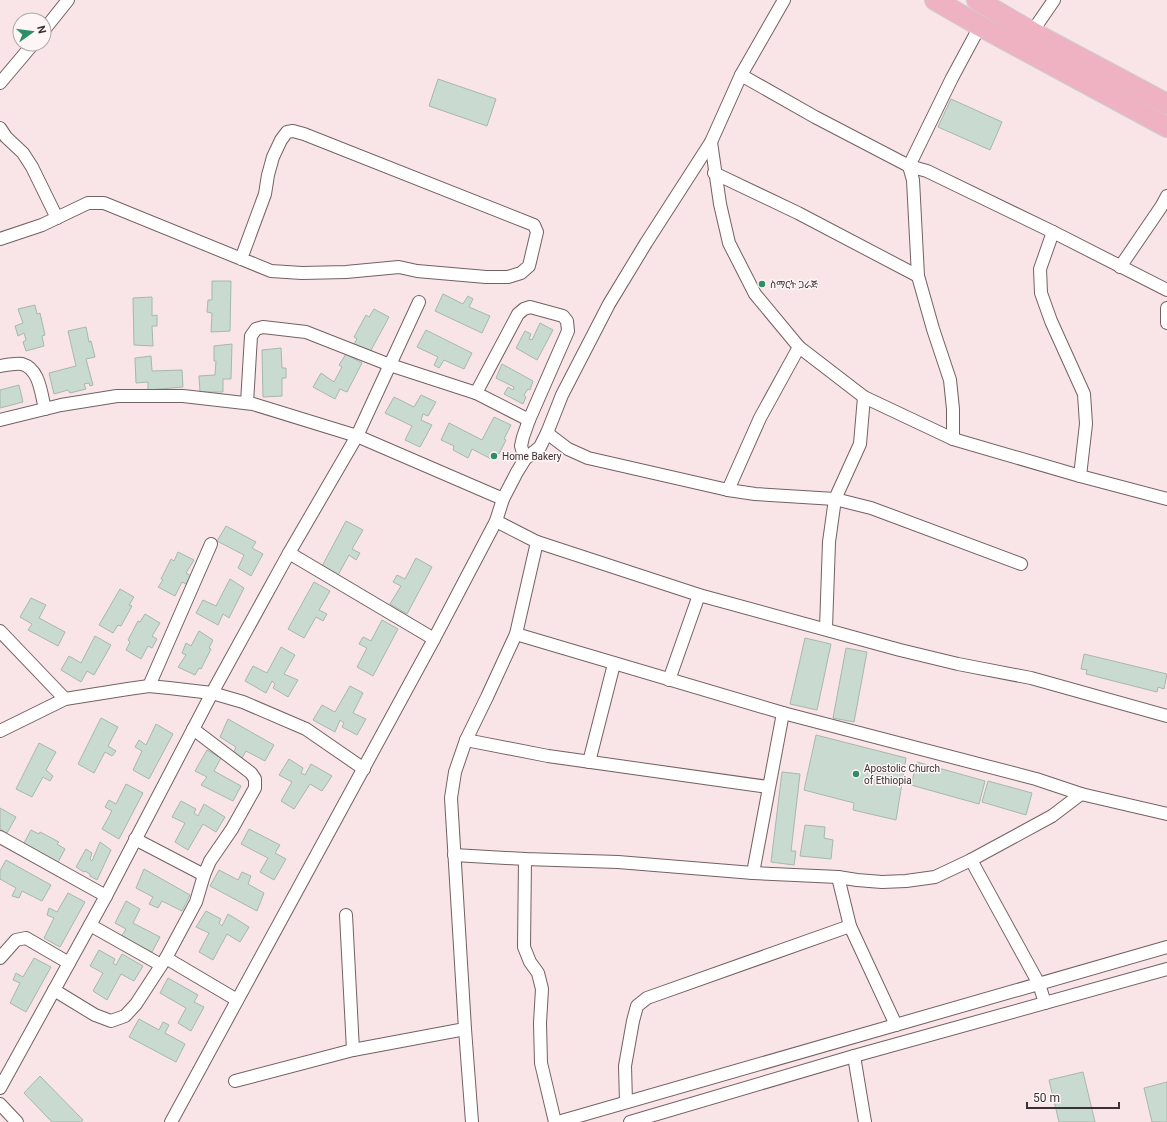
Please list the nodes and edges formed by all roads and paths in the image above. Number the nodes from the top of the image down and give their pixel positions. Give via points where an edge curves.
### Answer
1 (68, 0) edge
2 (784, 0) edge
3 (935, 0) edge
4 (977, 0) edge
5 (1054, 0) edge
6 (52, 20) edge
7 (980, 26) junction
8 (1032, 32) junction
9 (26, 52) edge
10 (741, 74) junction
11 (0, 83) edge
12 (1167, 104) edge
13 (1167, 127) edge
14 (0, 128) edge
15 (710, 142) junction
16 (909, 166) junction
17 (714, 173) junction
18 (1167, 196) edge
19 (57, 218) junction
20 (1053, 232) junction
21 (0, 239) edge
22 (241, 259) junction
23 (1120, 267) junction
24 (918, 276) junction
25 (1167, 290) edge
26 (419, 302) dead end
27 (1167, 308) edge
28 (1167, 322) edge
29 (799, 347) junction
30 (390, 365) junction
31 (0, 366) edge
32 (476, 393) junction
33 (864, 397) junction
34 (247, 403) junction
35 (45, 409) junction
36 (0, 420) edge
37 (529, 420) junction
38 (547, 433) junction
39 (357, 436) junction
40 (953, 439) junction
41 (524, 459) junction
42 (1080, 476) junction
43 (728, 490) junction
44 (503, 499) junction
45 (835, 499) junction
46 (1167, 500) edge
47 (496, 521) junction
48 (537, 542) junction
49 (211, 544) dead end
50 (289, 553) junction
51 (1021, 564) dead end
52 (699, 595) junction
53 (826, 628) junction
54 (0, 631) edge
55 (516, 634) junction
56 (434, 639) junction
57 (614, 664) junction
58 (669, 680) junction
59 (150, 686) junction
60 (212, 693) junction
61 (65, 699) junction
62 (783, 713) junction
63 (1167, 716) edge
64 (2, 726) edge
65 (193, 729) junction
66 (466, 740) junction
67 (589, 762) junction
68 (364, 769) junction
69 (768, 787) junction
70 (1081, 794) junction
71 (1167, 814) edge
72 (0, 837) edge
73 (136, 839) junction
74 (454, 855) junction
75 (525, 859) junction
76 (971, 860) junction
77 (753, 873) junction
78 (204, 875) junction
79 (838, 877) junction
80 (106, 896) junction
81 (346, 915) dead end
82 (90, 925) junction
83 (850, 926) junction
84 (1167, 947) edge
85 (0, 958) edge
86 (163, 962) junction
87 (69, 963) junction
88 (1167, 968) edge
89 (1040, 984) junction
90 (54, 990) junction
91 (236, 1000) junction
92 (1045, 1003) junction
93 (896, 1025) junction
94 (465, 1029) junction
95 (353, 1050) junction
96 (854, 1056) junction
97 (235, 1081) dead end
98 (0, 1088) edge
99 (626, 1102) junction
100 (0, 1104) edge
101 (17, 1122) edge
102 (171, 1122) edge
103 (472, 1122) edge
104 (556, 1122) edge
105 (630, 1122) edge
106 (865, 1122) edge

1 - 6 street
2 - 10 street
3 - 7 main road
4 - 8 main road
5 - 8 street
7 - 13 main road
7 - 16 street
8 - 12 main road
9 - 11 street
10 - 15 street
10 - 16 street via 815,117
14 - 19 street via 32,167
15 - 17 street
15 - 38 street via 609,304 562,395
16 - 20 street via 927,171
16 - 24 street via 913,180
17 - 24 street via 798,213
17 - 29 street via 729,243 755,294
18 - 23 street
19 - 21 street
19 - 22 street via 88,203 104,203
20 - 23 street
20 - 42 street via 1040,269 1041,293 1084,394 1086,424
22 - 22 street via 271,271 346,272 399,267 486,277 508,276 522,273 529,266 537,232 534,225 293,131 287,132 273,157 265,194
23 - 25 street
24 - 40 street via 950,380
26 - 30 street
27 - 28 street
29 - 33 street
29 - 43 street via 760,418
30 - 32 street
30 - 34 street via 306,332 263,327 256,329 251,336
30 - 39 street
31 - 35 street via 21,364 31,369 37,378
32 - 37 street
32 - 37 street via 518,314 530,307 563,316 567,320 568,331
33 - 40 street
33 - 45 street via 860,444
34 - 35 street via 183,396 117,396
34 - 39 street
35 - 36 street
37 - 41 street via 521,446
38 - 41 street via 540,447
38 - 43 street via 568,450 588,458
39 - 44 street
39 - 50 street
40 - 42 street
41 - 44 street
42 - 46 street
43 - 45 street
44 - 47 street
45 - 51 street via 871,508
45 - 53 street via 829,542
47 - 48 street
47 - 56 street
48 - 52 street
48 - 55 street
49 - 59 street
50 - 56 street
50 - 60 street
52 - 53 street
52 - 58 street
53 - 63 street via 958,664 1031,678
54 - 61 street
55 - 57 street
55 - 66 street
56 - 68 street
57 - 58 street
57 - 67 street
58 - 62 street
59 - 60 street
59 - 61 street
60 - 65 street
60 - 68 street via 243,702 306,729
61 - 64 street
62 - 69 street
62 - 70 street via 1036,779
65 - 73 street
65 - 78 street via 251,773 255,779 255,788
66 - 67 street
66 - 74 street via 455,772 451,798
67 - 69 street
68 - 91 street
69 - 77 street
70 - 71 street
70 - 76 street via 1052,816
72 - 80 street
73 - 78 street
73 - 80 street
74 - 75 street
74 - 94 street
75 - 77 street via 618,862
75 - 104 street via 524,946 530,962 538,973 542,989 541,1063
76 - 79 street via 935,877 906,881 882,882
76 - 89 street
77 - 79 street
78 - 86 street via 196,902
79 - 83 street
80 - 82 street
81 - 95 street
82 - 86 street
82 - 87 street
83 - 93 street
83 - 99 street via 647,998 637,1006 633,1021 625,1066
84 - 89 street
85 - 87 street via 16,940 26,938
86 - 90 street via 136,1004 125,1016 111,1021
86 - 91 street
87 - 90 street
88 - 92 street
89 - 92 street
89 - 93 street
90 - 98 street
91 - 102 street
92 - 96 street
93 - 99 street
94 - 95 street
94 - 103 street
95 - 97 street
96 - 105 street
96 - 106 street
99 - 104 street
100 - 101 street

